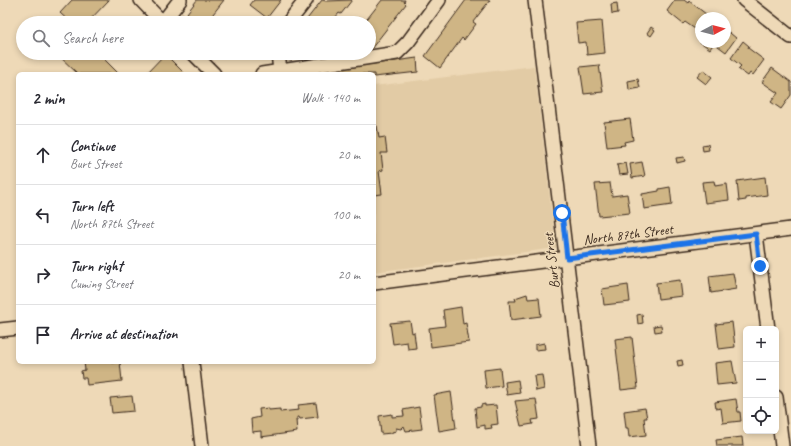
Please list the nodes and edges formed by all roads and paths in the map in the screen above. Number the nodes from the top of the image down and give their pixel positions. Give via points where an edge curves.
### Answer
1 (141, 0) edge
2 (180, 0) edge
3 (306, 0) edge
4 (439, 0) edge
5 (535, 0) edge
6 (744, 0) edge
7 (759, 4) edge
8 (156, 16) edge
9 (168, 16) edge
10 (293, 16) edge
11 (791, 37) edge
12 (376, 56) edge
13 (200, 60) edge
14 (279, 60) edge
15 (351, 60) edge
16 (280, 71) junction
17 (212, 72) edge
18 (274, 72) edge
19 (791, 229) edge
20 (756, 234) junction
21 (567, 258) junction
22 (376, 283) edge
23 (768, 326) edge
24 (16, 328) edge
25 (0, 330) edge
26 (192, 364) edge
27 (776, 398) edge
28 (202, 446) edge
29 (589, 446) edge
30 (782, 446) edge

1 - 8 street
2 - 9 street
3 - 10 street
4 - 12 street via 408,42 396,53
5 - 21 street, Burt Street
6 - 7 street
7 - 11 street
13 - 17 street
14 - 16 street
15 - 16 street
16 - 18 street
19 - 20 street, North 87th Street
20 - 21 street, North 87th Street
20 - 23 street
21 - 22 street, North 87th Street
21 - 29 street, Burt Street
24 - 25 street
26 - 28 street
27 - 30 street

